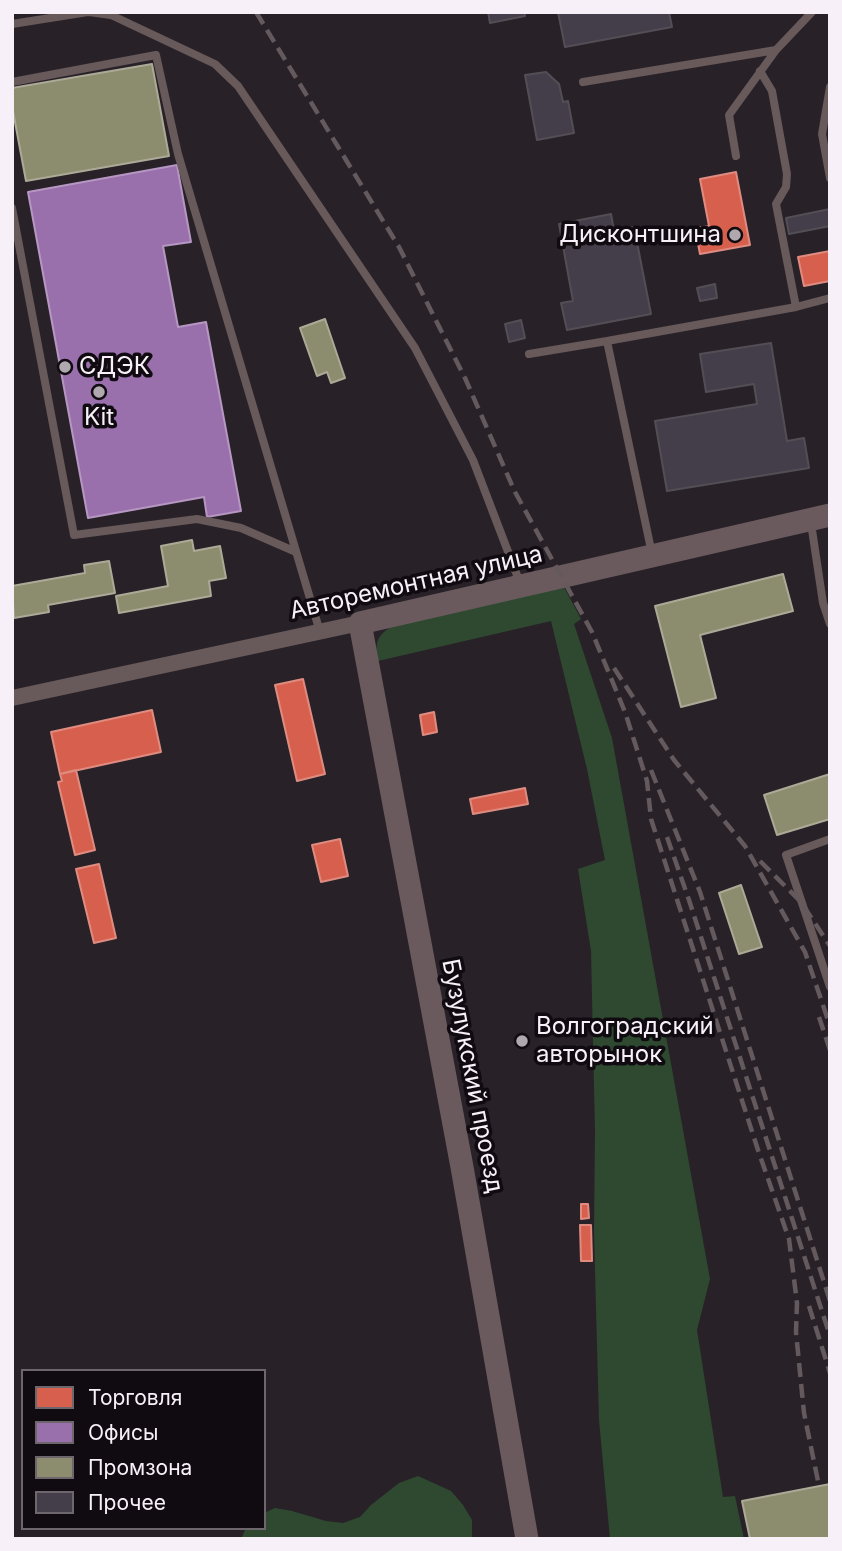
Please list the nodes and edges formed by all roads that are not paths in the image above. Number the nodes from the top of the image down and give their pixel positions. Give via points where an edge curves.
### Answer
1 (89, 12) edge
2 (811, 12) edge
3 (12, 24) edge
4 (776, 50) junction
5 (761, 71) junction
6 (12, 82) edge
7 (583, 82) dead end
8 (830, 87) edge
9 (736, 156) dead end
10 (830, 178) edge
11 (12, 208) edge
12 (830, 298) edge
13 (796, 307) junction
14 (607, 341) junction
15 (529, 355) dead end
16 (820, 518) edge
17 (296, 552) junction
18 (652, 556) junction
19 (522, 586) junction
20 (360, 624) junction
21 (830, 624) edge
22 (320, 632) junction
23 (12, 698) edge
24 (830, 839) edge
25 (830, 988) edge
26 (527, 1539) edge

1 - 3 lane
1 - 19 lane via 111,15 215,64 238,86 415,348 473,460
2 - 4 lane
4 - 5 lane
4 - 7 lane
5 - 9 lane via 729,115
5 - 13 lane via 772,91 788,174 776,204
6 - 17 lane via 156,55 178,154
8 - 10 lane via 822,134
11 - 17 lane via 74,534 197,519 241,528
12 - 13 lane
13 - 14 lane
14 - 15 lane
14 - 18 lane
16 - 18 main road, Авторемонтная улица
16 - 21 lane via 823,603
17 - 22 lane
18 - 19 main road, Авторемонтная улица
19 - 20 main road, Авторемонтная улица
20 - 22 street, Авторемонтная улица
20 - 26 main road, Бузулукский проезд
22 - 23 street, Авторемонтная улица
24 - 25 lane via 786,855

